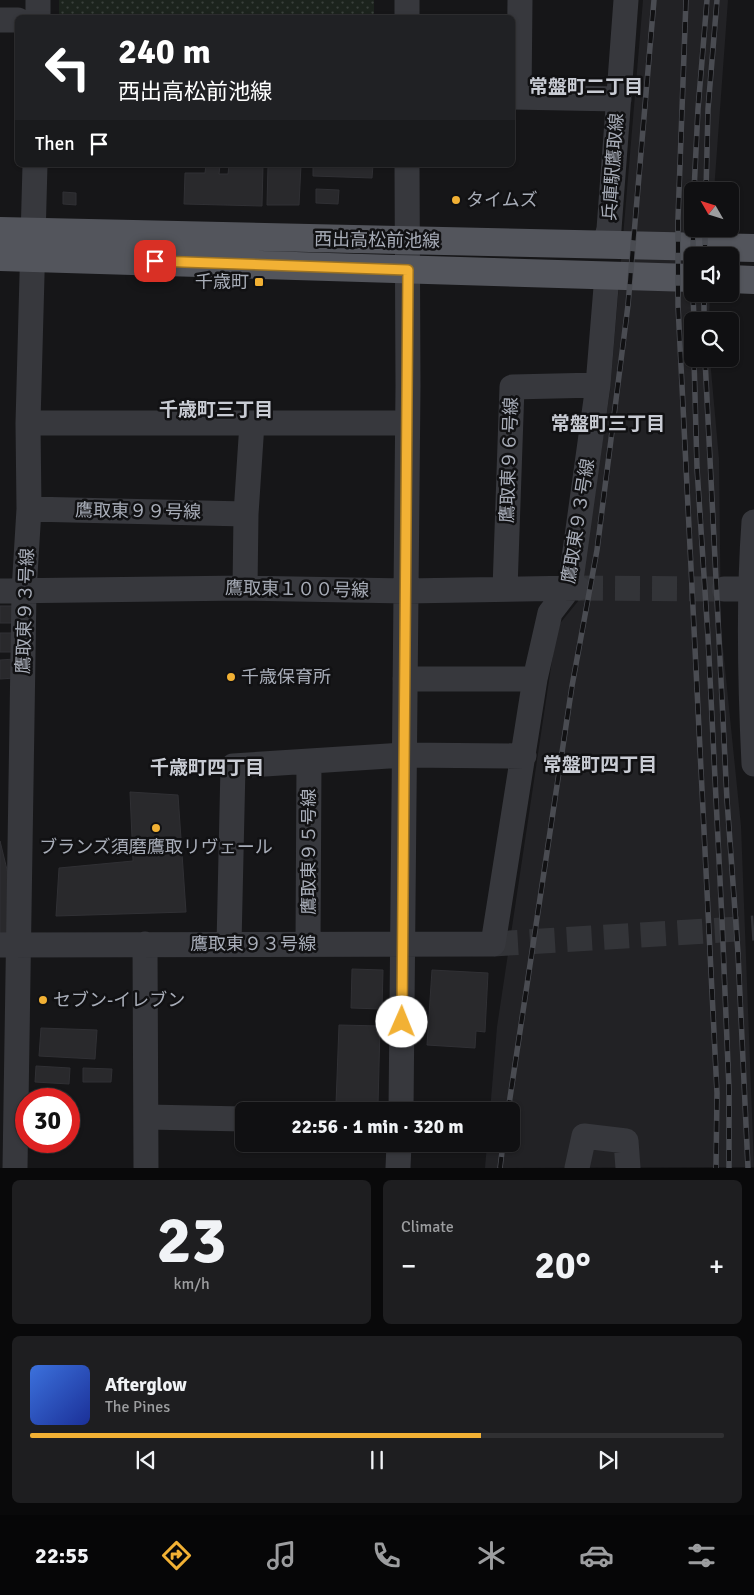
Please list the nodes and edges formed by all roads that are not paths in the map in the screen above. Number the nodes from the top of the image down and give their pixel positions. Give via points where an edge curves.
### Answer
1 (38, 0) edge
2 (407, 0) edge
3 (520, 0) edge
4 (626, 0) edge
5 (38, 15) edge
6 (407, 15) edge
7 (0, 20) edge
8 (15, 20) edge
9 (516, 97) edge
10 (618, 100) junction
11 (35, 167) edge
12 (407, 167) edge
13 (0, 231) edge
14 (406, 240) junction
15 (605, 244) junction
16 (33, 245) junction
17 (754, 248) edge
18 (0, 257) edge
19 (408, 270) junction
20 (607, 275) junction
21 (684, 278) edge
22 (739, 279) edge
23 (754, 280) edge
24 (598, 386) junction
25 (28, 423) junction
26 (407, 423) junction
27 (252, 424) junction
28 (29, 509) junction
29 (246, 514) junction
30 (754, 522) edge
31 (574, 587) junction
32 (245, 588) junction
33 (504, 589) junction
34 (724, 589) tunnel mouth
35 (752, 589) edge
36 (12, 591) edge
37 (406, 591) junction
38 (405, 679) junction
39 (535, 679) junction
40 (404, 755) junction
41 (524, 756) junction
42 (309, 761) junction
43 (754, 764) edge
44 (144, 944) junction
45 (229, 944) junction
46 (308, 944) junction
47 (404, 944) junction
48 (9, 945) edge
49 (8, 1094) edge
50 (401, 1102) edge
51 (147, 1117) junction
52 (235, 1119) edge
53 (399, 1152) edge
54 (15, 1168) edge
55 (146, 1168) edge
56 (398, 1168) edge
57 (577, 1168) edge
58 (628, 1168) edge

1 - 5 street
2 - 6 street
3 - 9 street
4 - 10 street, 兵庫駅鷹取線
7 - 8 street
9 - 10 street
10 - 15 street, 兵庫駅鷹取線 via 609,229
11 - 16 street, 鷹取東９３号線
12 - 14 street
13 - 16 main road, 西出高松前池線
14 - 15 main road, 西出高松前池線
14 - 16 main road, 西出高松前池線
14 - 19 street
15 - 17 main road, 西出高松前池線
16 - 18 main road, 西出高松前池線
16 - 19 main road, 西出高松前池線
16 - 25 street, 鷹取東９３号線
19 - 20 main road, 西出高松前池線
19 - 26 street
20 - 21 main road, 西出高松前池線
20 - 24 street, 鷹取東９３号線
22 - 23 main road
24 - 31 street, 鷹取東９３号線
24 - 33 street, 鷹取東９６号線 via 512,387
25 - 27 street
25 - 28 street, 鷹取東９３号線
26 - 27 street
26 - 37 street
27 - 29 street
28 - 29 street, 鷹取東９９号線
28 - 36 street, 鷹取東９３号線
29 - 32 street
30 - 35 street
31 - 33 street, 鷹取東１００号線
31 - 39 street, 鷹取東９３号線 via 550,613
32 - 36 street, 鷹取東１００号線
32 - 37 street, 鷹取東１００号線
33 - 37 street, 鷹取東１００号線
34 - 35 street
35 - 43 street via 750,690
36 - 48 street, 鷹取東９３号線
37 - 38 street
38 - 39 street
38 - 40 street
39 - 41 street, 鷹取東９３号線
40 - 41 street
40 - 42 street
40 - 47 street
41 - 47 street, 鷹取東９３号線 via 493,944
42 - 45 street via 233,766
42 - 46 street, 鷹取東９５号線
44 - 45 street, 鷹取東９３号線
44 - 48 street, 鷹取東９３号線
44 - 51 street
45 - 46 street, 鷹取東９３号線
46 - 47 street, 鷹取東９３号線
47 - 50 street
48 - 49 street
49 - 54 street
51 - 52 street
51 - 55 street
53 - 56 street
57 - 58 street via 584,1136 626,1141

